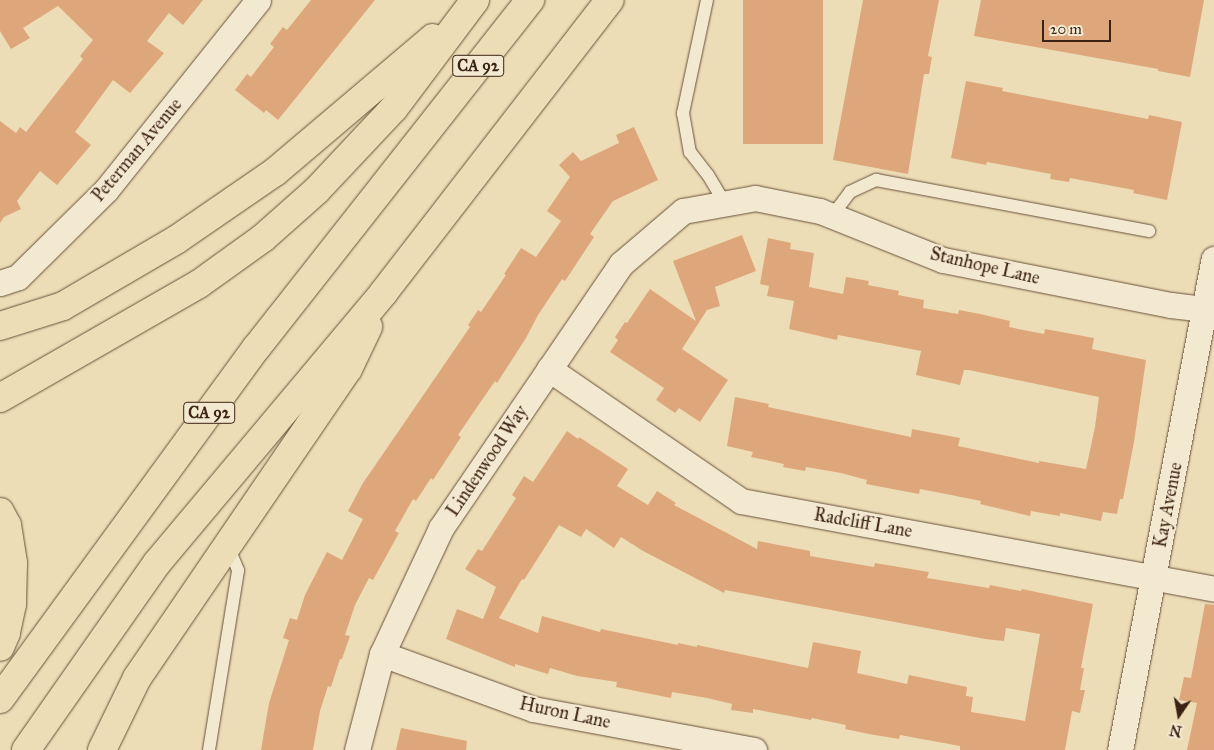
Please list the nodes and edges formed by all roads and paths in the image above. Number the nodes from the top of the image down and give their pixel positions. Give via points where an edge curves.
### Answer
1 (258, 0) edge
2 (530, 0) edge
3 (610, 0) edge
4 (707, 0) edge
5 (474, 1) edge
6 (725, 203) junction
7 (683, 211) joint
8 (832, 216) junction
9 (1149, 231) dead end
10 (1214, 259) edge
11 (0, 283) edge
12 (384, 292) junction
13 (1205, 309) junction
14 (0, 326) edge
15 (549, 368) junction
16 (0, 398) edge
17 (2, 518) edge
18 (228, 546) junction
19 (1154, 577) junction
20 (1214, 589) edge
21 (0, 647) edge
22 (382, 654) junction
23 (0, 699) edge
24 (26, 750) edge
25 (102, 750) edge
26 (209, 750) edge
27 (357, 750) edge
28 (754, 750) edge
29 (1120, 750) edge

1 - 11 street, Peterman Avenue via 106,190 18,277
2 - 23 highway, CA 92 via 257,347
3 - 12 highway
4 - 6 lane via 683,113 690,152
5 - 14 highway via 276,172 199,224 63,306
5 - 16 highway via 394,108 317,190 263,238 199,284
6 - 7 street, Stanhope Lane
6 - 8 street, Stanhope Lane via 755,198
7 - 15 street, Lindenwood Way via 621,264
8 - 9 lane via 850,192 876,180
8 - 13 street, Stanhope Lane via 943,260
10 - 13 street, Kay Avenue
12 - 18 highway via 348,369
12 - 24 highway via 156,563
13 - 19 street, Kay Avenue
15 - 19 street, Radcliff Lane via 741,501
15 - 22 street, Lindenwood Way via 441,528
17 - 21 highway via 13,563 12,604
18 - 25 highway via 137,678
18 - 26 lane via 238,570
19 - 20 street, Radcliff Lane
19 - 29 street, Kay Avenue
22 - 27 street, Lindenwood Way
22 - 28 street, Huron Lane via 533,709

